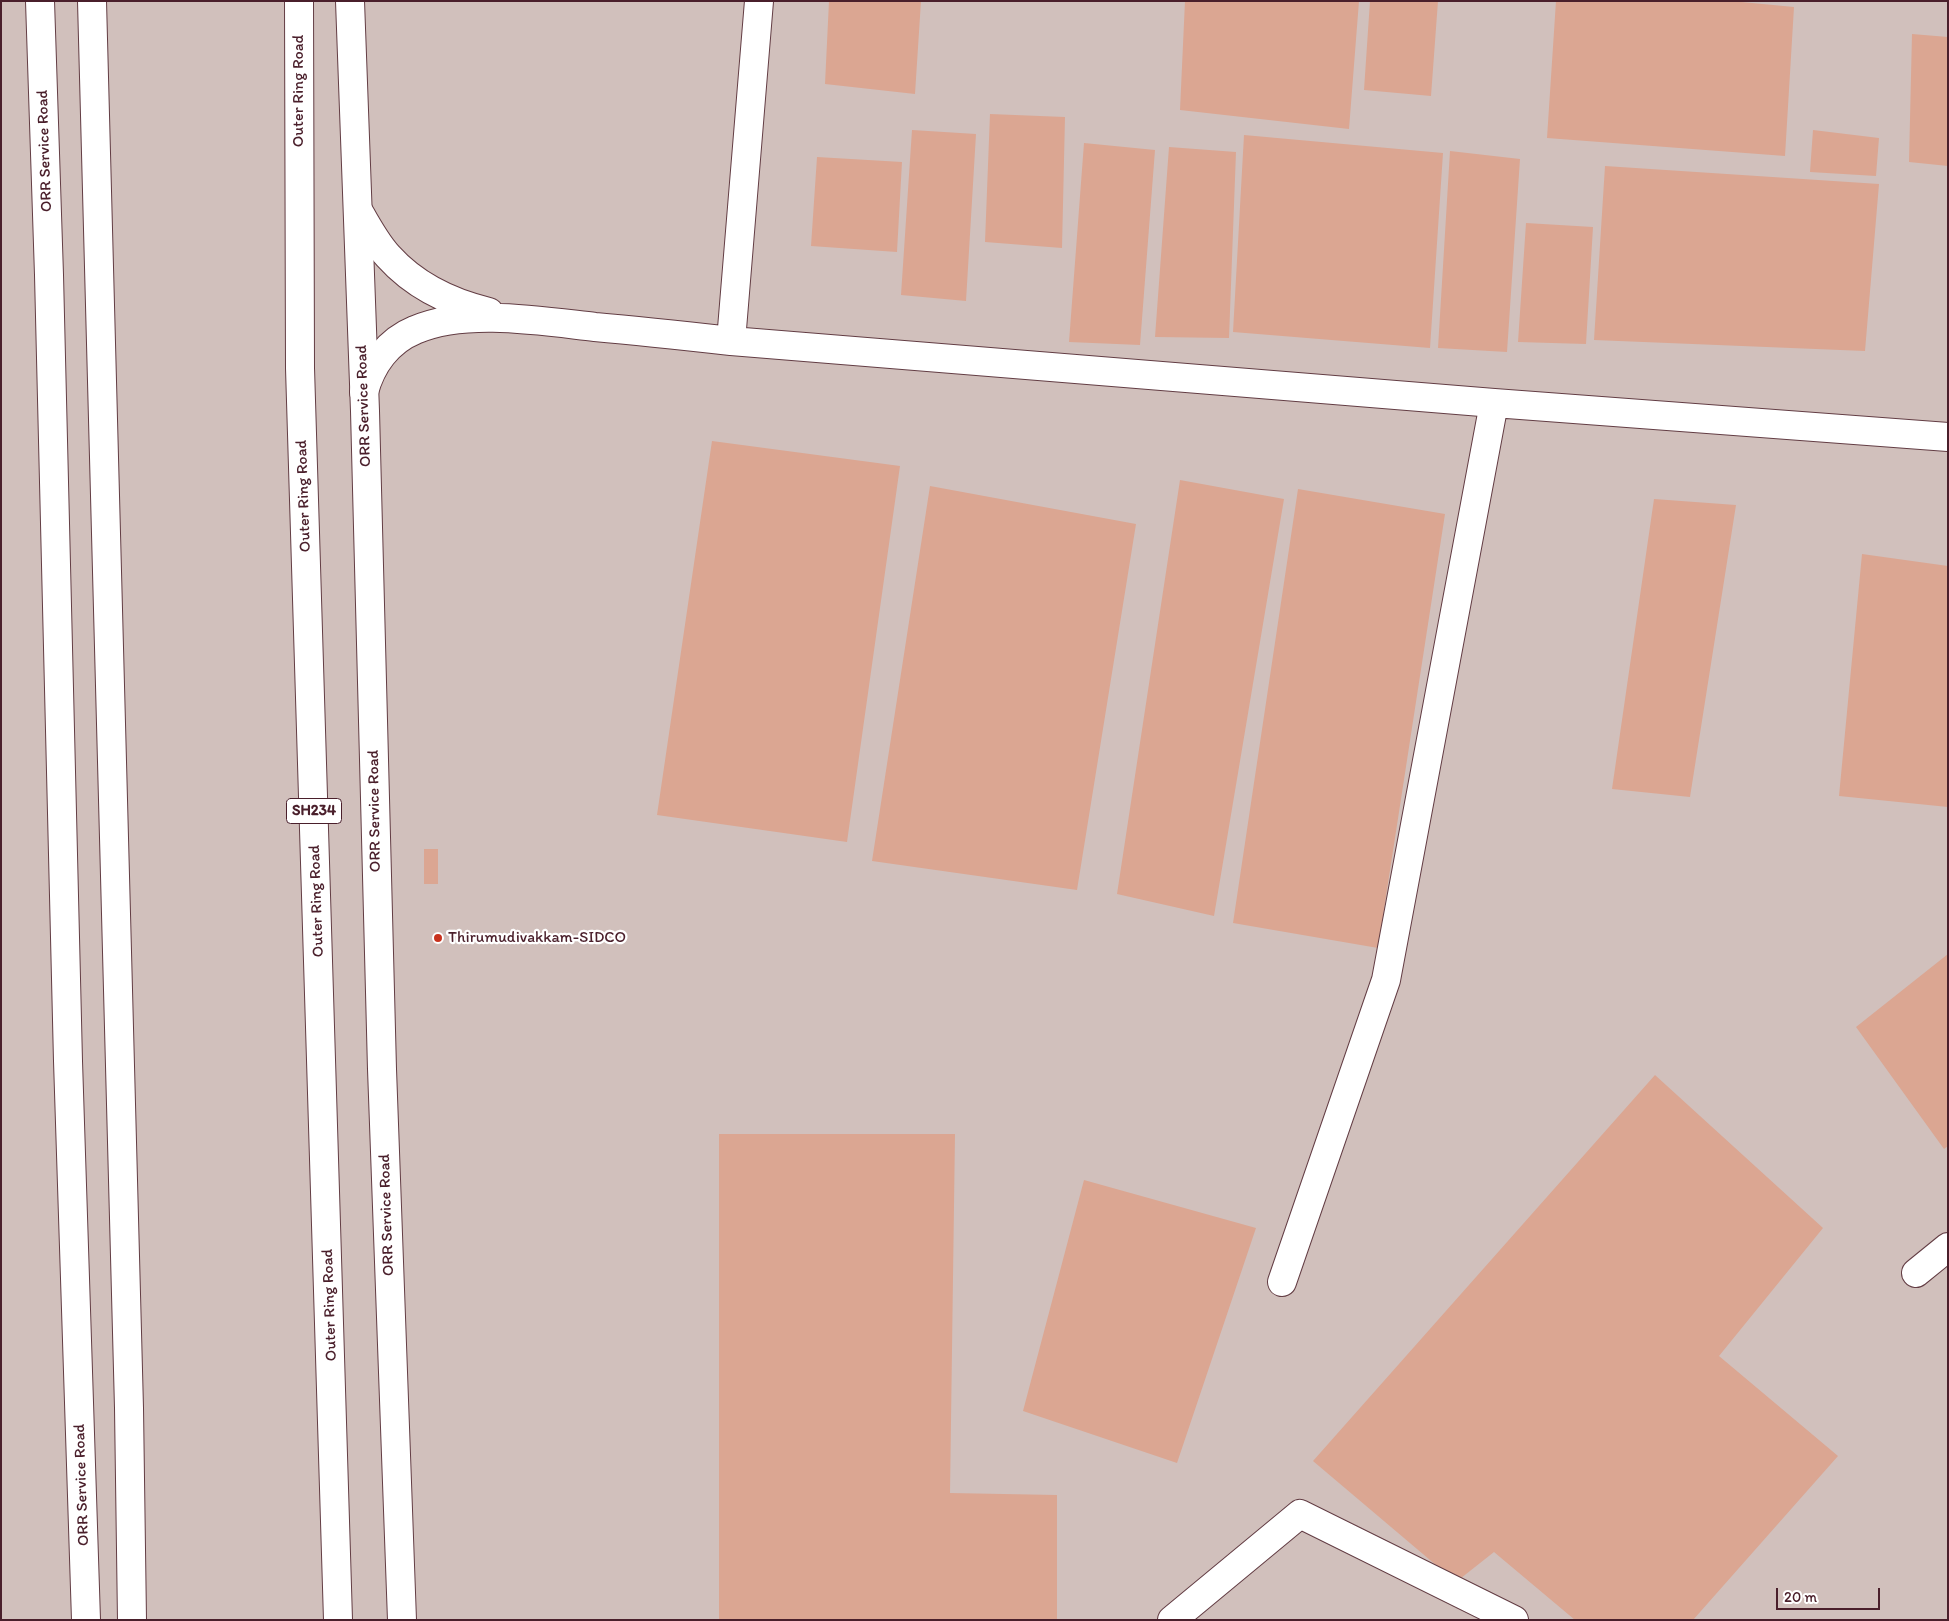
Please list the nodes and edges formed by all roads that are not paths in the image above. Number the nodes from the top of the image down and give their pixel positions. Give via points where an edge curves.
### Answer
1 (40, 1) edge
2 (92, 1) edge
3 (299, 1) edge
4 (350, 1) edge
5 (759, 1) edge
6 (358, 210) junction
7 (524, 319) junction
8 (731, 341) junction
9 (364, 392) junction
10 (1494, 403) junction
11 (1948, 437) edge
12 (1948, 1247) edge
13 (1916, 1273) dead end
14 (1282, 1282) dead end
15 (86, 1620) edge
16 (132, 1620) edge
17 (338, 1620) edge
18 (402, 1620) edge
19 (1172, 1620) edge
20 (1514, 1620) edge

1 - 15 main road, ORR Service Road
2 - 16 main road
3 - 17 main road, Outer Ring Road / SH234 via 300,368
4 - 6 main road, ORR Service Road
5 - 8 main road
6 - 7 main road via 387,255 424,286 476,309
6 - 9 main road, ORR Service Road
7 - 8 main road
7 - 9 main road via 456,320 414,330 379,358
8 - 10 main road
9 - 18 main road, ORR Service Road via 382,1069
10 - 11 main road
10 - 14 main road via 1386,980
12 - 13 main road
19 - 20 main road via 1300,1514

